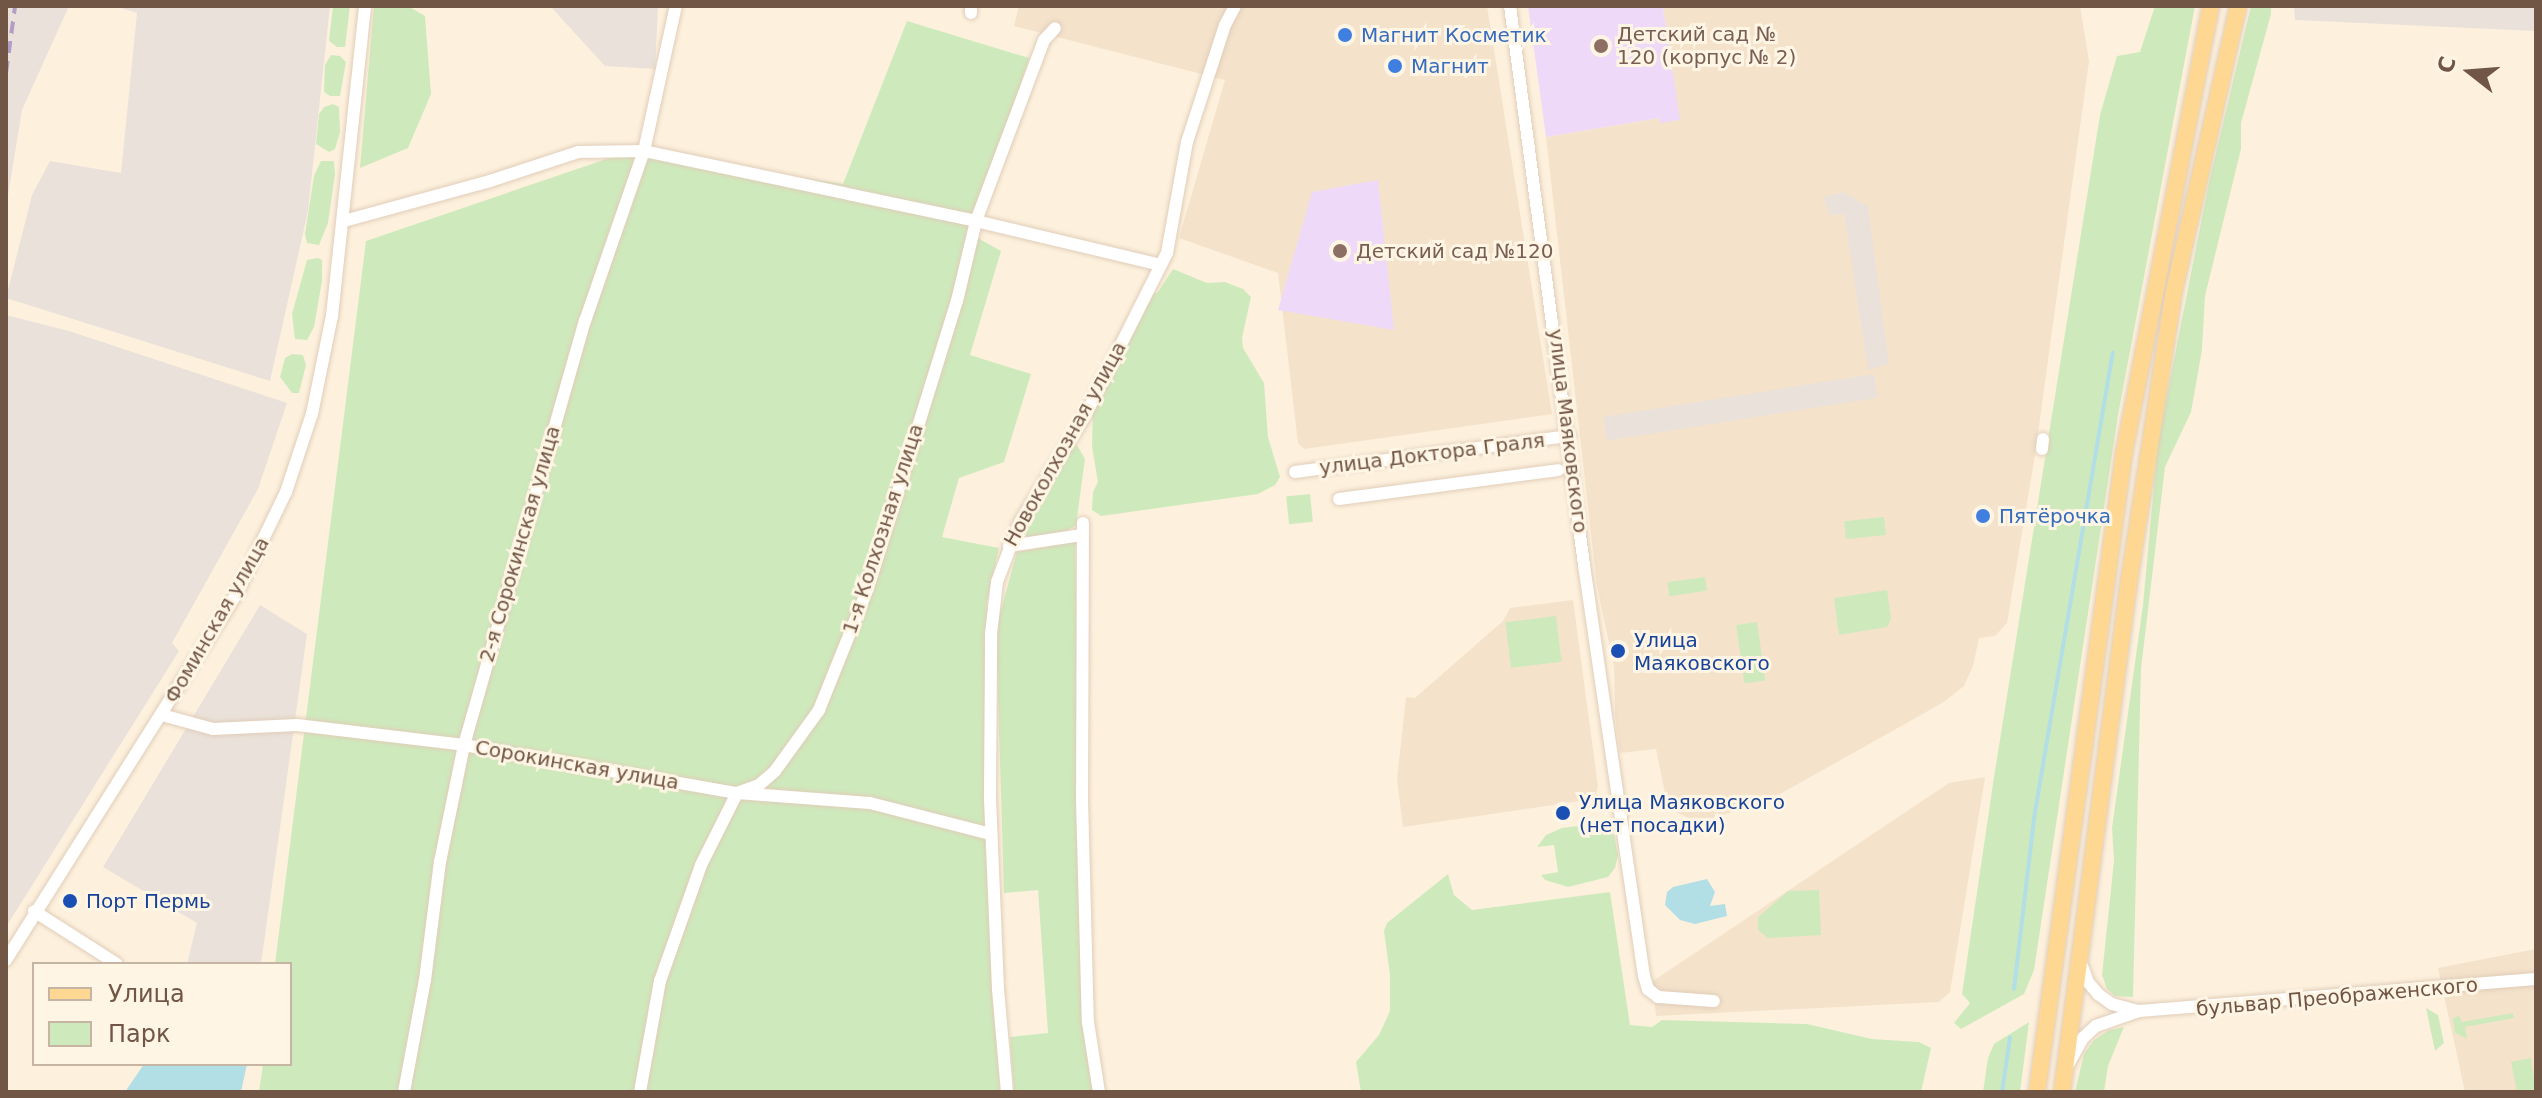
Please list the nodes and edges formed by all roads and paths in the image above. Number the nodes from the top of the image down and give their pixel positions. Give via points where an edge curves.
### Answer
1 (365, 6) edge
2 (676, 6) edge
3 (1235, 6) edge
4 (1510, 6) edge
5 (2238, 6) edge
6 (2210, 11) edge
7 (1055, 28) dead end
8 (644, 151) junction
9 (344, 221) junction
10 (976, 221) junction
11 (1161, 265) junction
12 (1570, 436) junction
13 (1558, 470) dead end
14 (1295, 472) dead end
15 (1339, 499) dead end
16 (1009, 546) junction
17 (162, 715) junction
18 (464, 745) junction
19 (737, 793) junction
20 (991, 834) junction
21 (34, 911) junction
22 (2080, 942) junction
23 (6, 960) edge
24 (114, 962) edge
25 (2536, 979) edge
26 (1714, 1001) dead end
27 (2139, 1011) junction
28 (2063, 1088) edge
29 (404, 1092) edge
30 (640, 1092) edge
31 (1007, 1092) edge
32 (1099, 1092) edge
33 (2037, 1092) edge

1 - 9 street, Фоминская улица
2 - 8 street, 2-я Сорокинская улица
3 - 11 street, Новоколхозная улица via 1187,142
4 - 12 street, улица Маяковского
5 - 22 main road via 2174,291
6 - 33 main road via 2124,453
7 - 10 street, 1-я Колхозная улица via 1044,40
8 - 9 street via 578,152
8 - 10 street
8 - 18 street, 2-я Сорокинская улица via 585,321
9 - 17 street, Фоминская улица via 320,383 291,481 255,561
10 - 11 street
10 - 19 street, 1-я Колхозная улица via 957,301 868,588 819,710 775,771 759,785
11 - 16 street, Новоколхозная улица via 1085,416
12 - 14 street, улица Доктора Граля
12 - 26 street, улица Маяковского via 1584,565 1648,989 1663,998
13 - 15 street, улица Доктора Граля
16 - 20 street, Новоколхозная улица via 992,615
16 - 32 street via 1083,529 1088,1022
17 - 18 street, Сорокинская улица via 213,729 297,725
17 - 21 street, Фоминская улица
18 - 19 street, Сорокинская улица
18 - 29 street, 2-я Сорокинская улица
19 - 20 street, Сорокинская улица via 870,803
19 - 30 street via 701,865 660,981
20 - 31 street, Новоколхозная улица
21 - 23 street, Фоминская улица
21 - 24 street
22 - 27 street via 2082,968 2093,991 2112,1004
22 - 28 main road
25 - 27 street, бульвар Преображенского
27 - 28 street via 2090,1031 2074,1051

